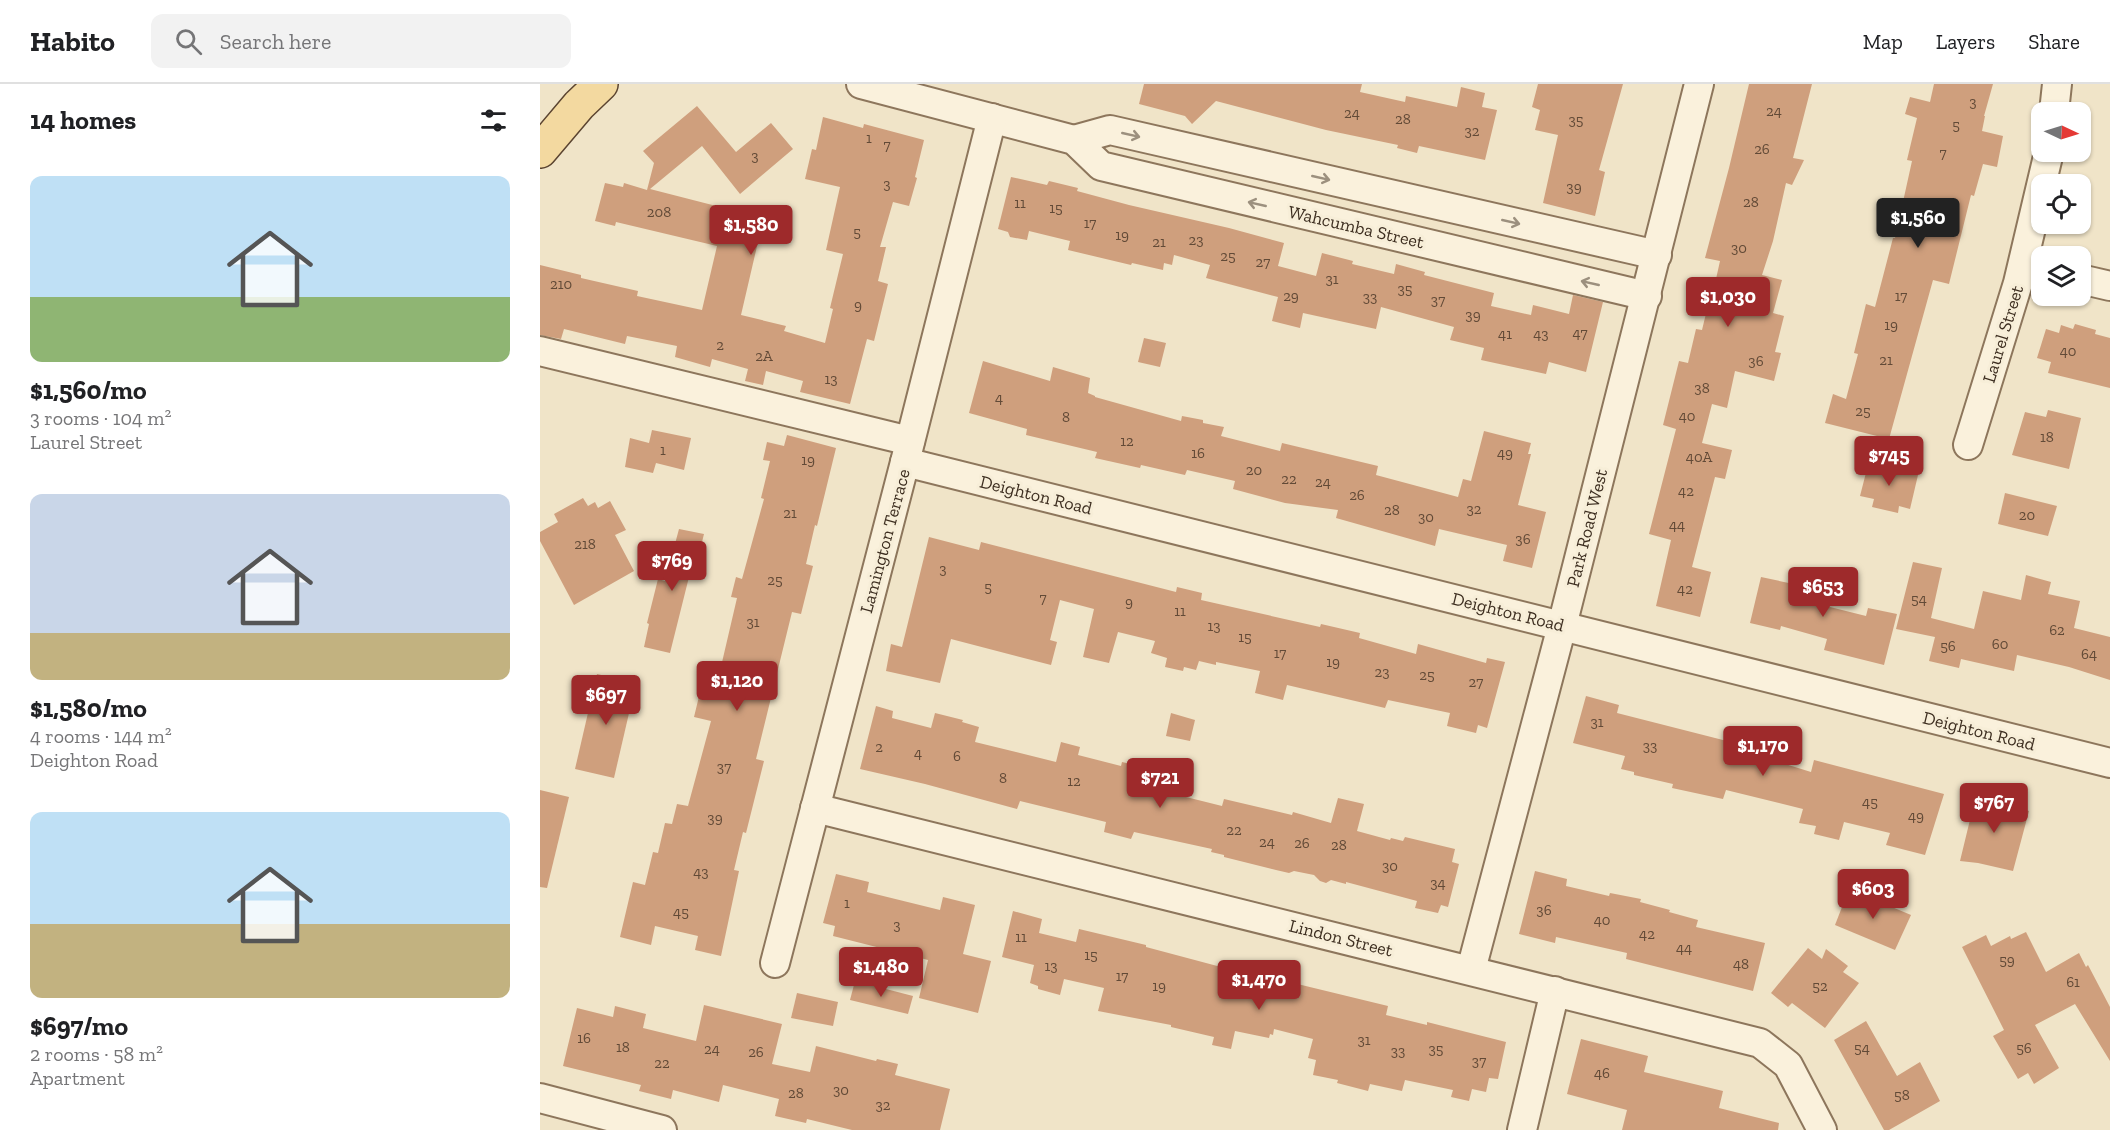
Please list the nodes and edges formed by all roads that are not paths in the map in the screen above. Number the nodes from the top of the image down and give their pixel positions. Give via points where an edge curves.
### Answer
1 (601, 84) edge
2 (861, 84) edge
3 (1699, 84) edge
4 (2057, 84) edge
5 (2055, 102) edge
6 (992, 118) junction
7 (1074, 140) junction
8 (540, 151) edge
9 (2048, 162) edge
10 (2035, 246) edge
11 (1657, 255) junction
12 (2031, 269) edge
13 (2091, 282) edge
14 (2110, 286) edge
15 (1647, 296) junction
16 (540, 351) edge
17 (1968, 445) dead end
18 (908, 452) junction
19 (1562, 626) junction
20 (2110, 764) edge
21 (815, 808) junction
22 (775, 963) dead end
23 (1471, 970) junction
24 (1555, 991) junction
25 (540, 1098) edge
26 (662, 1130) edge
27 (1522, 1130) edge
28 (1822, 1130) edge

1 - 8 main road
2 - 6 street, Wahcumba Street
3 - 11 street, Park Road West
4 - 5 street
6 - 7 street, Wahcumba Street
6 - 18 street, Lamington Terrace
7 -> 11 street via 1110,130
15 -> 7 street, Wahcumba Street via 1101,166
9 - 10 street, Laurel Street
11 - 15 street, Park Road West
12 - 17 street, Laurel Street via 2002,338
13 - 14 street
15 - 19 street, Park Road West
16 - 18 street, Deighton Road
18 - 19 street, Deighton Road
18 - 21 street, Lamington Terrace
19 - 20 street, Deighton Road
19 - 23 street, Park Road West
21 - 22 street, Lamington Terrace
21 - 23 street, Lindon Street
23 - 24 street, Lindon Street
24 - 27 street
24 - 28 street, Lindon Street via 1760,1043 1788,1065
25 - 26 street

